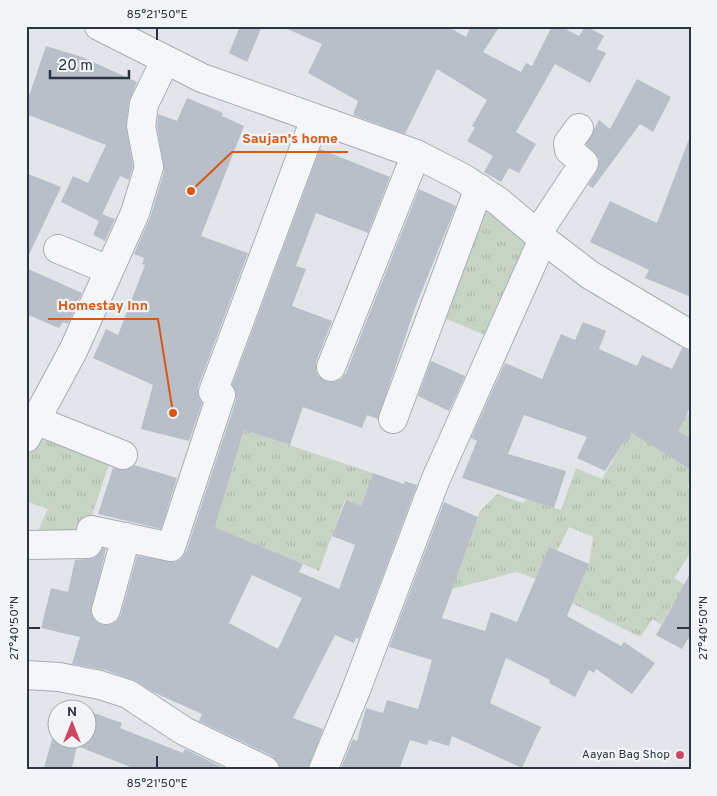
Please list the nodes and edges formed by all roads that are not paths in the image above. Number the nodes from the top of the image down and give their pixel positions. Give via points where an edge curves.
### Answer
1 (99, 26) edge
2 (165, 61) junction
3 (315, 119) junction
4 (579, 128) dead end
5 (416, 154) junction
6 (479, 188) junction
7 (540, 237) junction
8 (58, 249) dead end
9 (109, 270) junction
10 (691, 335) edge
11 (331, 367) dead end
12 (393, 419) dead end
13 (31, 429) edge
14 (123, 455) dead end
15 (126, 537) junction
16 (26, 545) edge
17 (106, 610) dead end
18 (26, 675) edge
19 (254, 768) edge
20 (323, 770) edge

1 - 2 street
2 - 3 street via 202,78
2 - 9 street via 144,104 141,126 148,167 135,213
3 - 5 street
3 - 15 street via 213,392 221,395 171,547
4 - 7 street via 568,143 569,150 584,163
5 - 6 street
5 - 11 street
6 - 7 street via 498,200
6 - 12 street
7 - 10 street via 590,275
7 - 20 street via 435,481
8 - 9 street
9 - 13 street via 73,351
13 - 14 street
15 - 16 street via 91,530 88,544
15 - 17 street
18 - 19 street via 67,679 128,694 184,731

